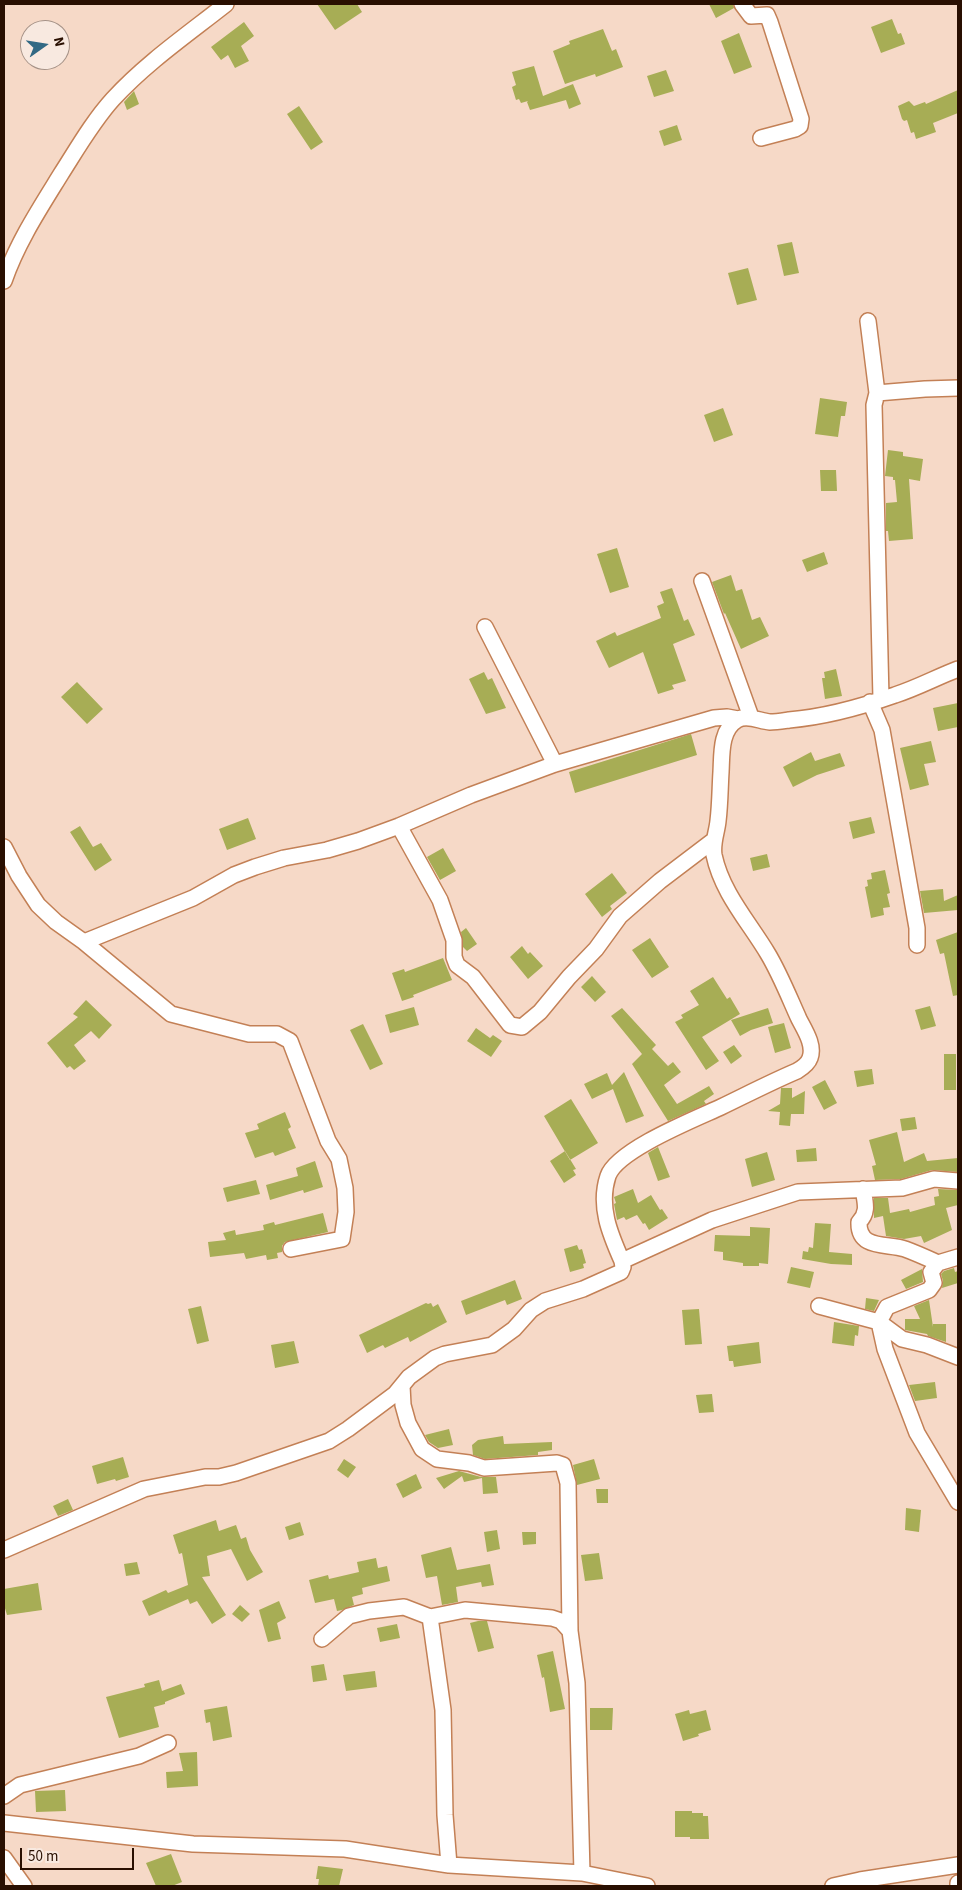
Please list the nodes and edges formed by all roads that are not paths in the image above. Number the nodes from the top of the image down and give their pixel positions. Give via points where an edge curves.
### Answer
1 (226, 4) edge
2 (742, 4) edge
3 (761, 138) dead end
4 (4, 281) edge
5 (868, 321) dead end
6 (958, 388) edge
7 (877, 393) junction
8 (702, 581) dead end
9 (485, 627) dead end
10 (958, 670) edge
11 (876, 701) junction
12 (744, 718) junction
13 (555, 764) junction
14 (399, 826) junction
15 (714, 840) junction
16 (4, 848) edge
17 (84, 942) junction
18 (917, 945) dead end
19 (958, 1181) edge
20 (863, 1189) junction
21 (291, 1249) dead end
22 (958, 1257) edge
23 (622, 1261) junction
24 (938, 1263) junction
25 (819, 1306) dead end
26 (879, 1322) junction
27 (958, 1357) edge
28 (402, 1386) junction
29 (958, 1502) edge
30 (4, 1550) edge
31 (430, 1617) junction
32 (570, 1631) junction
33 (322, 1639) dead end
34 (168, 1743) dead end
35 (4, 1796) edge
36 (4, 1823) edge
37 (4, 1858) edge
38 (449, 1865) junction
39 (958, 1865) edge
40 (582, 1873) junction
41 (24, 1886) edge
42 (647, 1886) edge
43 (833, 1886) edge

1 - 4 street via 172,46 112,100 45,199 10,263
2 - 3 street via 751,16 767,16 801,119 800,126 795,129
5 - 7 street
6 - 7 street
7 - 11 street via 874,405
8 - 12 street
9 - 13 street
10 - 11 street
11 - 12 street via 838,712 789,720 771,722
11 - 18 street via 917,928
12 - 13 street via 714,718
12 - 15 street via 729,726 725,735
13 - 14 street
14 - 15 street via 440,900 454,940 457,964 473,977 510,1025 522,1027 540,1012 596,949 620,916
14 - 17 street via 342,846 254,867 193,898
15 - 23 street via 720,874 778,972 808,1037 810,1058 797,1071 643,1145 613,1167 608,1175 604,1212
16 - 17 street via 38,905
17 - 21 street via 171,1014 249,1034 278,1034 290,1041 328,1141 339,1159 346,1212 342,1239
19 - 20 street via 934,1179 902,1188
20 - 23 street via 798,1192 712,1220
20 - 24 street via 866,1206 859,1230 864,1239 902,1248
22 - 24 street
23 - 28 street via 621,1272 616,1275 545,1301 530,1310 514,1329 492,1345 434,1358
24 - 26 street via 931,1272 934,1283 929,1290 887,1306
25 - 26 street
26 - 27 street via 902,1339
26 - 29 street via 885,1349 917,1433
28 - 30 street via 329,1441 236,1473 144,1489
28 - 32 street via 402,1405 408,1423 422,1450 437,1459 484,1468 563,1465 568,1483
31 - 32 street via 465,1610 552,1618 561,1621
31 - 33 street via 404,1607 370,1611 348,1616
31 - 38 street via 443,1710
32 - 40 street via 577,1683
34 - 35 street via 138,1756 20,1785
36 - 38 street via 194,1844 345,1849
37 - 41 street
38 - 40 street
39 - 43 street
40 - 42 street

